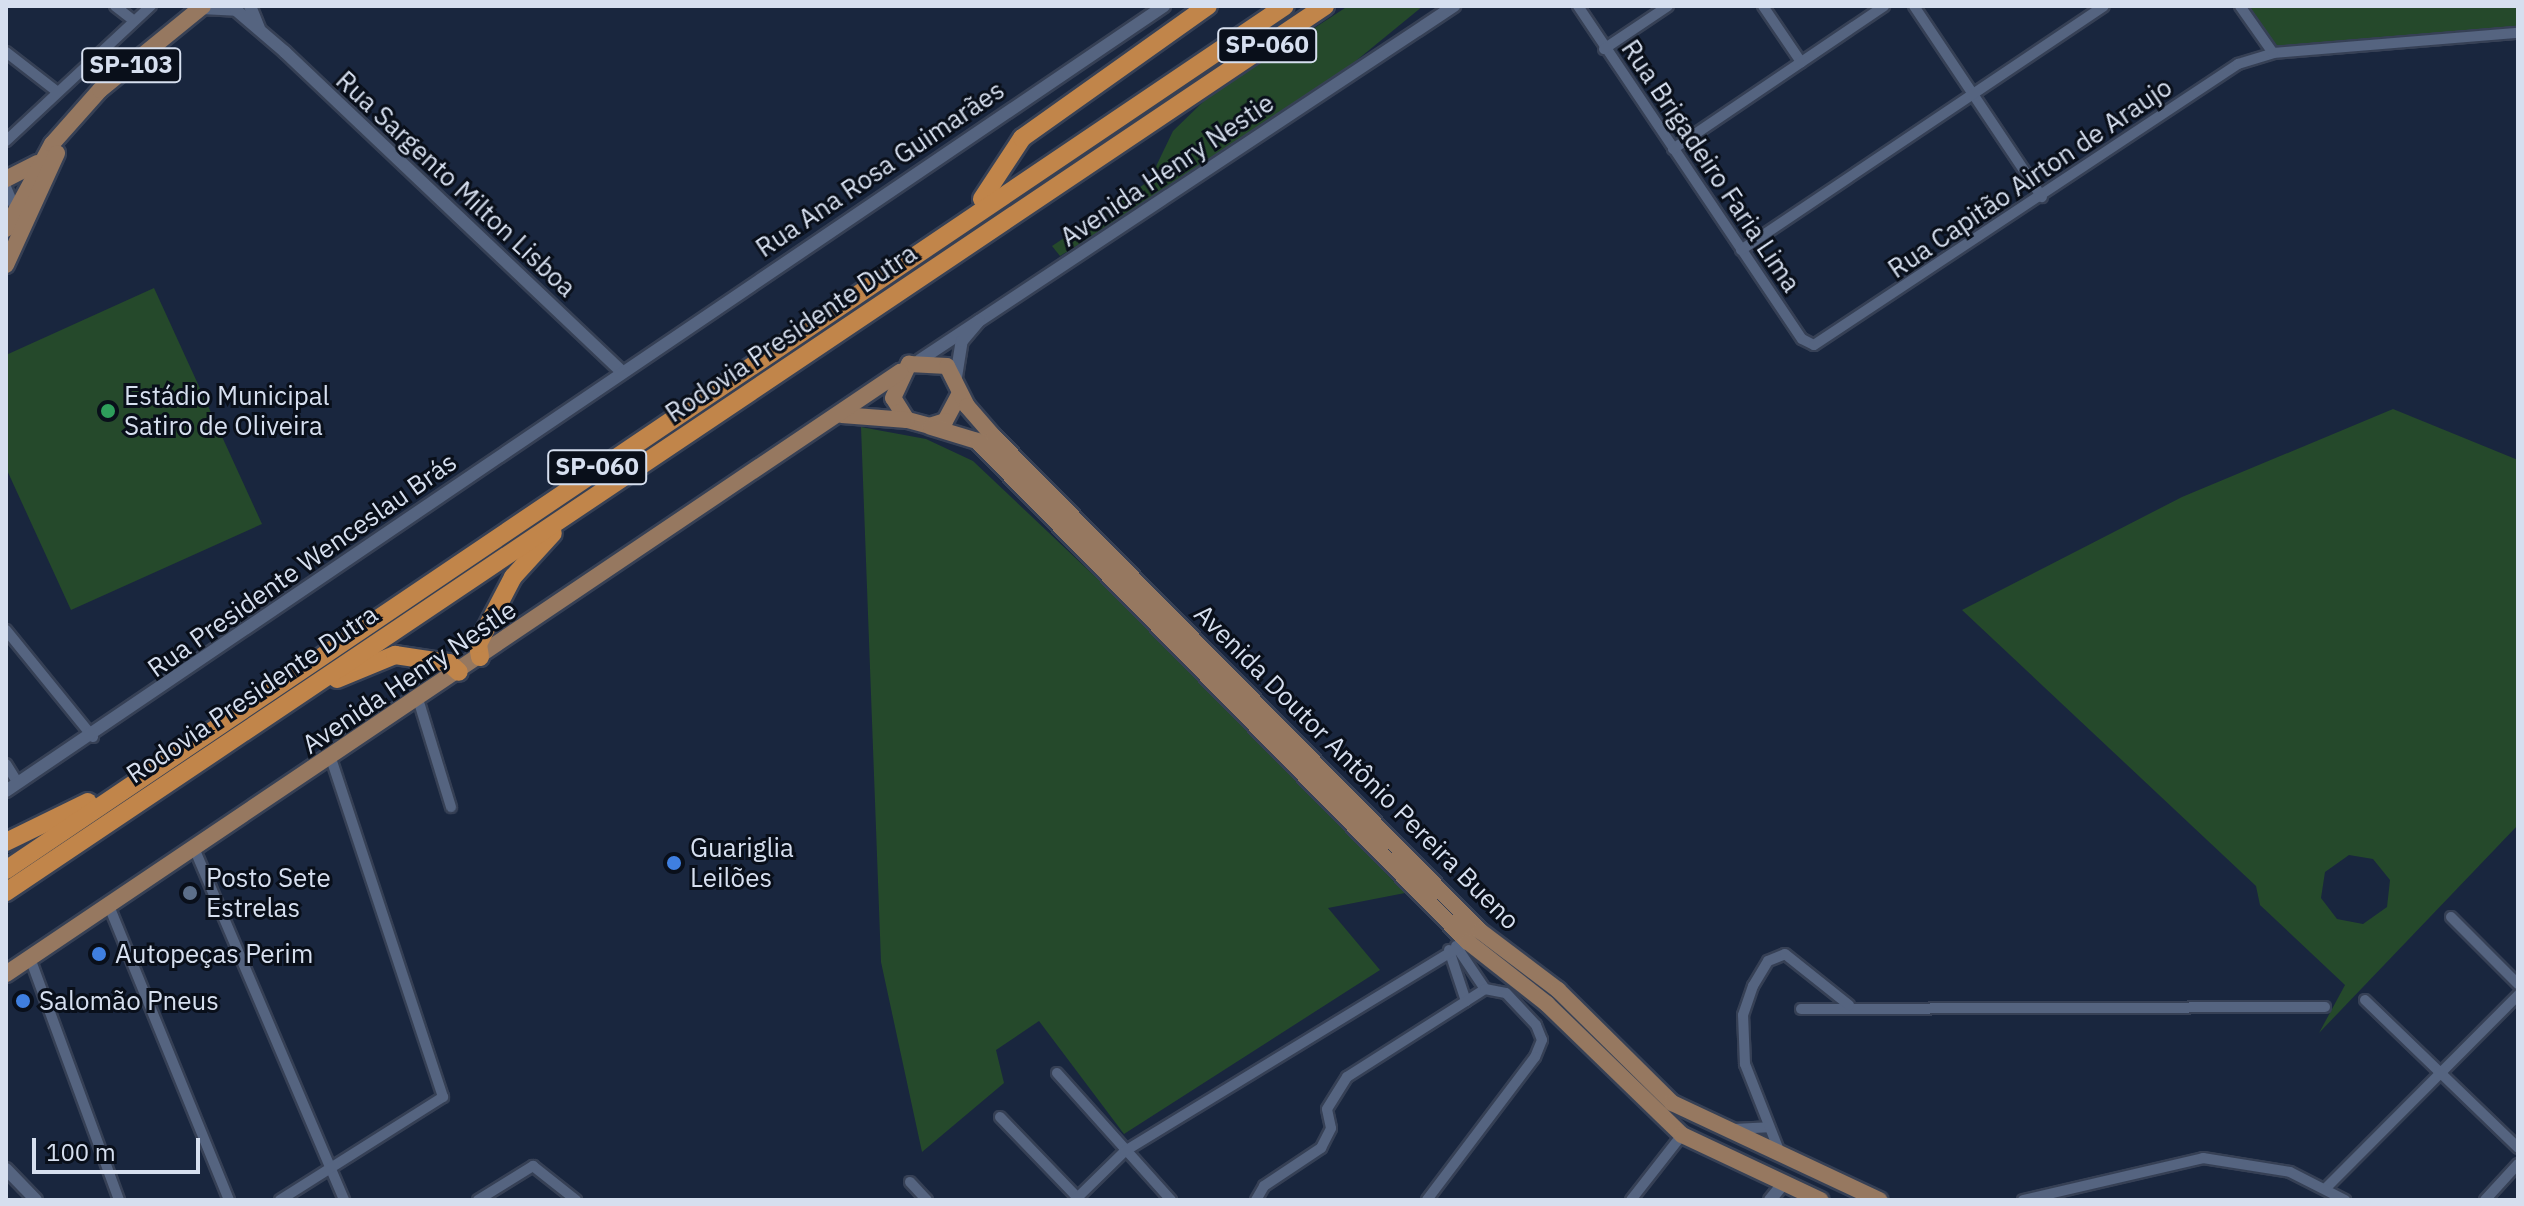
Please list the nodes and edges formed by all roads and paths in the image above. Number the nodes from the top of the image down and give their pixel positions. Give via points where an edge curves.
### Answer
1 (115, 6) edge
2 (151, 6) edge
3 (250, 6) edge
4 (1164, 6) edge
5 (1208, 6) edge
6 (1285, 6) edge
7 (1325, 6) edge
8 (1454, 6) edge
9 (1578, 6) edge
10 (1668, 6) edge
11 (1763, 6) edge
12 (1884, 6) edge
13 (1914, 6) edge
14 (2104, 6) edge
15 (2240, 6) edge
16 (202, 7) edge
17 (133, 20) junction
18 (260, 31) junction
19 (2518, 33) edge
20 (1604, 49) junction
21 (6, 52) edge
22 (2273, 53) junction
23 (1801, 62) junction
24 (55, 90) junction
25 (1973, 94) junction
26 (68, 129) junction
27 (6, 141) edge
28 (1673, 149) junction
29 (46, 152) junction
30 (6, 179) edge
31 (6, 187) edge
32 (2042, 197) junction
33 (16, 210) junction
34 (6, 229) edge
35 (952, 229) junction
36 (1741, 250) junction
37 (8, 261) edge
38 (984, 315) junction
39 (1814, 345) joint
40 (920, 360) junction
41 (621, 371) junction
42 (900, 372) junction
43 (958, 385) junction
44 (836, 416) junction
45 (907, 420) junction
46 (930, 426) junction
47 (592, 496) junction
48 (6, 630) edge
49 (480, 657) junction
50 (459, 672) junction
51 (311, 686) junction
52 (418, 699) junction
53 (93, 737) junction
54 (331, 758) junction
55 (6, 764) edge
56 (134, 781) junction
57 (18, 783) junction
58 (6, 791) edge
59 (451, 807) dead end
60 (6, 842) edge
61 (194, 848) junction
62 (6, 870) edge
63 (6, 892) edge
64 (109, 906) junction
65 (2451, 917) dead end
66 (1463, 942) junction
67 (30, 958) junction
68 (6, 974) edge
69 (2518, 984) edge
70 (1485, 989) junction
71 (2518, 995) edge
72 (2365, 1000) dead end
73 (1466, 1001) junction
74 (1851, 1006) junction
75 (2325, 1007) dead end
76 (1801, 1009) dead end
77 (1057, 1073) dead end
78 (2440, 1073) junction
79 (1000, 1117) dead end
80 (1768, 1127) junction
81 (1722, 1129) junction
82 (1682, 1135) junction
83 (2518, 1148) edge
84 (1125, 1151) junction
85 (1791, 1158) junction
86 (331, 1164) junction
87 (2518, 1164) edge
88 (6, 1169) edge
89 (910, 1182) dead end
90 (1785, 1184) junction
91 (2327, 1187) junction
92 (1077, 1199) edge
93 (36, 1200) edge
94 (119, 1200) edge
95 (229, 1200) edge
96 (280, 1200) edge
97 (344, 1200) edge
98 (478, 1200) edge
99 (576, 1200) edge
100 (927, 1200) edge
101 (1171, 1200) edge
102 (1256, 1200) edge
103 (1427, 1200) edge
104 (1631, 1200) edge
105 (1770, 1200) edge
106 (1820, 1200) edge
107 (1879, 1200) edge
108 (2023, 1200) edge
109 (2345, 1200) edge
110 (2485, 1200) edge

1 - 17 street
2 - 17 street
3 - 18 street
4 - 41 street, Rua Ana Rosa Guimarães
5 - 35 highway via 1022,138 997,184
6 - 35 highway, Rodovia Presidente Dutra / SP-060
7 - 47 highway, Rodovia Presidente Dutra / SP-060
8 - 38 street, Avenida Henry Nestie
9 - 20 street, Rua Brigadeiro Faria Lima
10 - 20 street
11 - 23 street
12 - 23 street
13 - 25 street
14 - 25 street
15 - 22 street
16 - 18 street, Rua Sargento Milton Lisboa via 236,10
16 - 26 main road, SP-103 via 100,90
17 - 24 street
18 - 41 street, Rua Sargento Milton Lisboa
19 - 22 street, Rua Capitão Airton de Araujo
20 - 28 street, Rua Brigadeiro Faria Lima
21 - 24 street
22 - 32 street, Rua Capitão Airton de Araujo via 2238,64
23 - 28 street
24 - 27 street
25 - 32 street
25 - 36 street
26 - 29 main road, SP-103
26 - 37 main road
28 - 36 street, Rua Brigadeiro Faria Lima
29 - 30 main road via 22,177
29 - 33 main road, SP-103
31 - 33 street
32 - 39 street, Rua Capitão Airton de Araujo
33 - 34 main road, SP-103
33 - 37 main road
35 - 56 highway, Rodovia Presidente Dutra / SP-060
36 - 39 street, Rua Brigadeiro Faria Lima via 1802,339
38 - 40 street, Avenida Henry Nestie
38 - 43 street via 962,341
40 - 42 main road
40 - 43 main road via 935,360
41 - 53 street, Rua Presidente Wenceslau Brás
42 - 44 main road, Avenida Henry Nestle
42 - 45 main road via 893,398
43 - 46 main road via 951,415
43 - 66 main road, Avenida Doutor Antônio Pereira Bueno via 994,437
44 - 45 main road
44 - 49 main road, Avenida Henry Nestle
45 - 46 main road
46 - 66 main road, Avenida Doutor Antônio Pereira Bueno via 986,449
47 - 49 highway via 523,562 478,644
47 - 51 highway, Rodovia Presidente Dutra / SP-060
48 - 53 street
49 - 50 main road, Avenida Henry Nestle
50 - 51 highway via 449,663 395,655
50 - 52 main road, Avenida Henry Nestle
51 - 63 highway, Rodovia Presidente Dutra / SP-060
52 - 54 main road, Avenida Henry Nestle
52 - 59 street
53 - 57 street, Rua Presidente Wenceslau Brás
54 - 61 main road, Avenida Henry Nestle
54 - 86 street via 443,1097
55 - 57 street
56 - 60 highway
56 - 62 highway, Rodovia Presidente Dutra / SP-060
57 - 58 street, Rua Presidente Wenceslau Brás
61 - 64 main road, Avenida Henry Nestle
61 - 86 street
64 - 67 main road, Avenida Henry Nestle
64 - 95 street
65 - 69 street
66 - 70 street
66 - 73 street
66 - 81 main road, Avenida Doutor Antônio Pereira Bueno via 1558,990 1672,1103
66 - 82 main road, Avenida Doutor Antônio Pereira Bueno via 1563,1018
66 - 84 street
67 - 68 main road, Avenida Henry Nestle
67 - 94 street
70 - 73 street
70 - 103 street via 1506,993 1542,1040
71 - 78 street
72 - 78 street
73 - 102 street via 1347,1077 1327,1109 1331,1128 1321,1148 1264,1186
74 - 75 street
74 - 76 street
74 - 80 street via 1792,956 1768,961 1743,1015 1745,1064
77 - 84 street
78 - 83 street
78 - 91 street
79 - 92 street
80 - 81 street
80 - 85 street
81 - 82 main road via 1700,1124
81 - 85 main road, Avenida Doutor Antônio Pereira Bueno
82 - 90 main road, Avenida Doutor Antônio Pereira Bueno
82 - 104 street
84 - 92 street
84 - 101 street
85 - 90 main road
85 - 90 main road
85 - 107 main road, Avenida Doutor Antônio Pereira Bueno
86 - 96 street
86 - 97 street
87 - 110 street
88 - 93 street
89 - 100 street
90 - 105 street
90 - 106 main road, Avenida Doutor Antônio Pereira Bueno
91 - 108 street via 2247,1161 2203,1158
91 - 109 street
98 - 99 street via 533,1166

